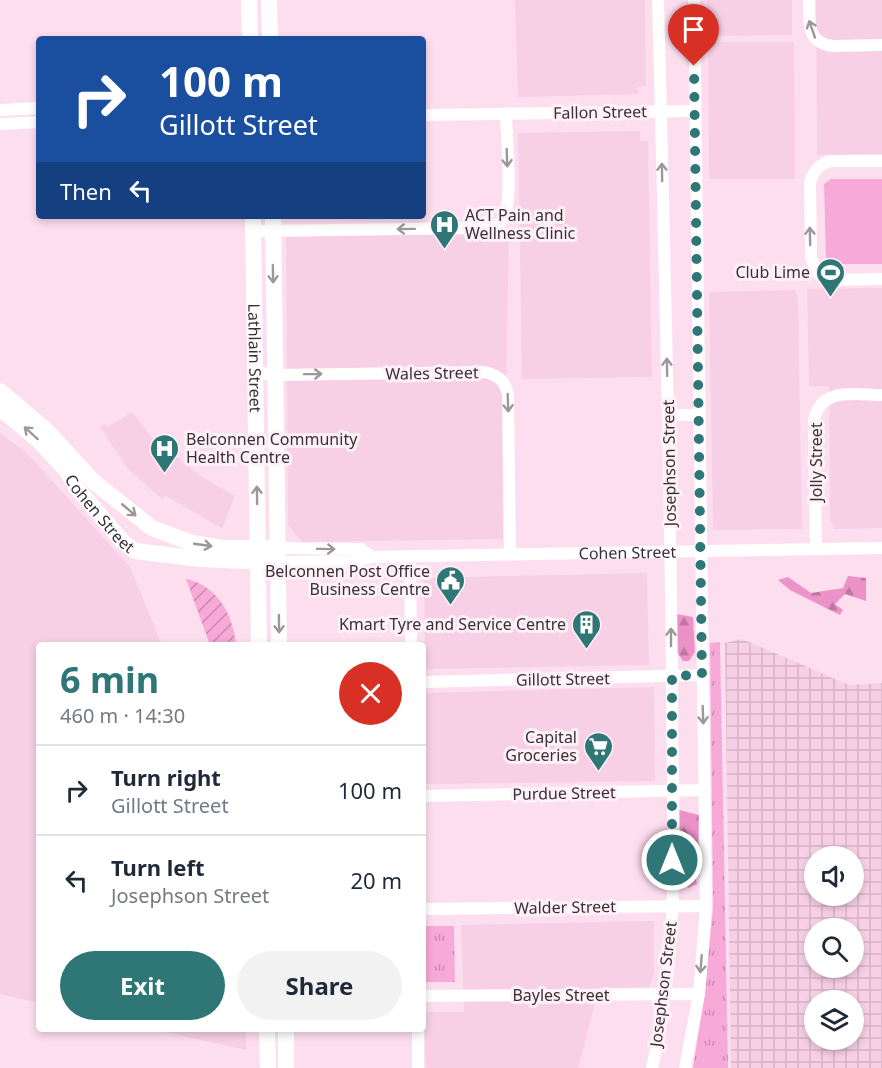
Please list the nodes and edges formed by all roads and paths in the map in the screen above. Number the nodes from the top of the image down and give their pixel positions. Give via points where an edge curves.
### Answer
1 (249, 0) edge
2 (269, 0) edge
3 (658, 0) edge
4 (694, 0) edge
5 (808, 0) edge
6 (250, 36) edge
7 (270, 36) edge
8 (882, 45) edge
9 (36, 108) edge
10 (0, 110) edge
11 (661, 111) junction
12 (695, 111) junction
13 (506, 113) junction
14 (426, 115) edge
15 (36, 122) edge
16 (0, 124) edge
17 (882, 160) edge
18 (253, 223) edge
19 (273, 223) edge
20 (882, 279) edge
21 (255, 372) junction
22 (275, 375) junction
23 (0, 391) edge
24 (882, 395) edge
25 (0, 408) edge
26 (668, 415) junction
27 (700, 415) junction
28 (882, 548) edge
29 (816, 549) junction
30 (702, 551) junction
31 (671, 552) junction
32 (258, 555) junction
33 (278, 555) junction
34 (510, 555) junction
35 (410, 557) junction
36 (260, 642) edge
37 (279, 642) edge
38 (411, 642) edge
39 (702, 675) junction
40 (672, 676) junction
41 (426, 682) edge
42 (705, 790) junction
43 (672, 791) junction
44 (426, 796) edge
45 (673, 906) junction
46 (706, 906) junction
47 (426, 909) edge
48 (665, 994) junction
49 (699, 994) junction
50 (426, 996) edge
51 (267, 1032) edge
52 (286, 1032) edge
53 (418, 1032) edge
54 (268, 1068) edge
55 (286, 1068) edge
56 (418, 1068) edge
57 (652, 1068) edge
58 (685, 1068) edge

1 - 6 street
2 - 7 street
3 - 11 street, Josephson Street
4 - 12 street, Josephson Street
8 -> 5 street via 833,46 818,42 809,27
9 - 10 street
11 - 12 street, Fallon Street
11 - 13 street, Fallon Street
26 -> 11 street, Josephson Street
12 - 27 street, Josephson Street
13 - 14 street, Fallon Street
13 -> 19 street via 509,203 502,221 494,226
15 - 16 street
20 -> 17 street via 827,280 817,273 811,257 810,182 823,163
18 - 19 street
18 - 21 street, Lathlain Street
19 -> 22 street, Lathlain Street
21 - 22 street, Wales Street
32 -> 21 street, Lathlain Street
22 - 33 street, Lathlain Street
22 -> 34 street, Wales Street via 495,374 506,386 508,395
23 -> 32 street, Cohen Street via 46,430 94,482 152,528 192,543
24 - 29 street, Jolly Street via 835,396 822,402 816,412
32 -> 25 street, Cohen Street via 201,559 131,548 76,487 60,463
26 - 27 street
26 - 31 street, Josephson Street
27 - 30 street, Josephson Street
28 - 29 street, Cohen Street
29 - 30 street, Cohen Street
30 - 31 street, Cohen Street
30 - 39 street, Josephson Street
31 - 34 street, Cohen Street
40 -> 31 street, Josephson Street
32 - 33 street, Cohen Street
32 - 36 street, Lathlain Street
33 - 35 street, Cohen Street via 361,549 372,557
33 -> 37 street, Lathlain Street
34 - 35 street, Cohen Street
35 - 38 street
39 - 40 street, Gillott Street
39 -> 42 street, Josephson Street
40 - 41 street, Gillott Street
40 - 43 street, Josephson Street
42 - 43 street, Purdue Street
42 - 46 street, Josephson Street
43 - 44 street, Purdue Street
43 - 45 street, Josephson Street
45 - 46 street, Walder Street
45 - 47 street, Walder Street
45 - 48 street, Josephson Street
46 -> 49 street, Josephson Street
48 - 49 street, Bayles Street
48 - 50 street, Bayles Street
48 - 57 street, Josephson Street
49 - 58 street, Josephson Street
51 - 54 street
52 - 55 street
53 - 56 street

